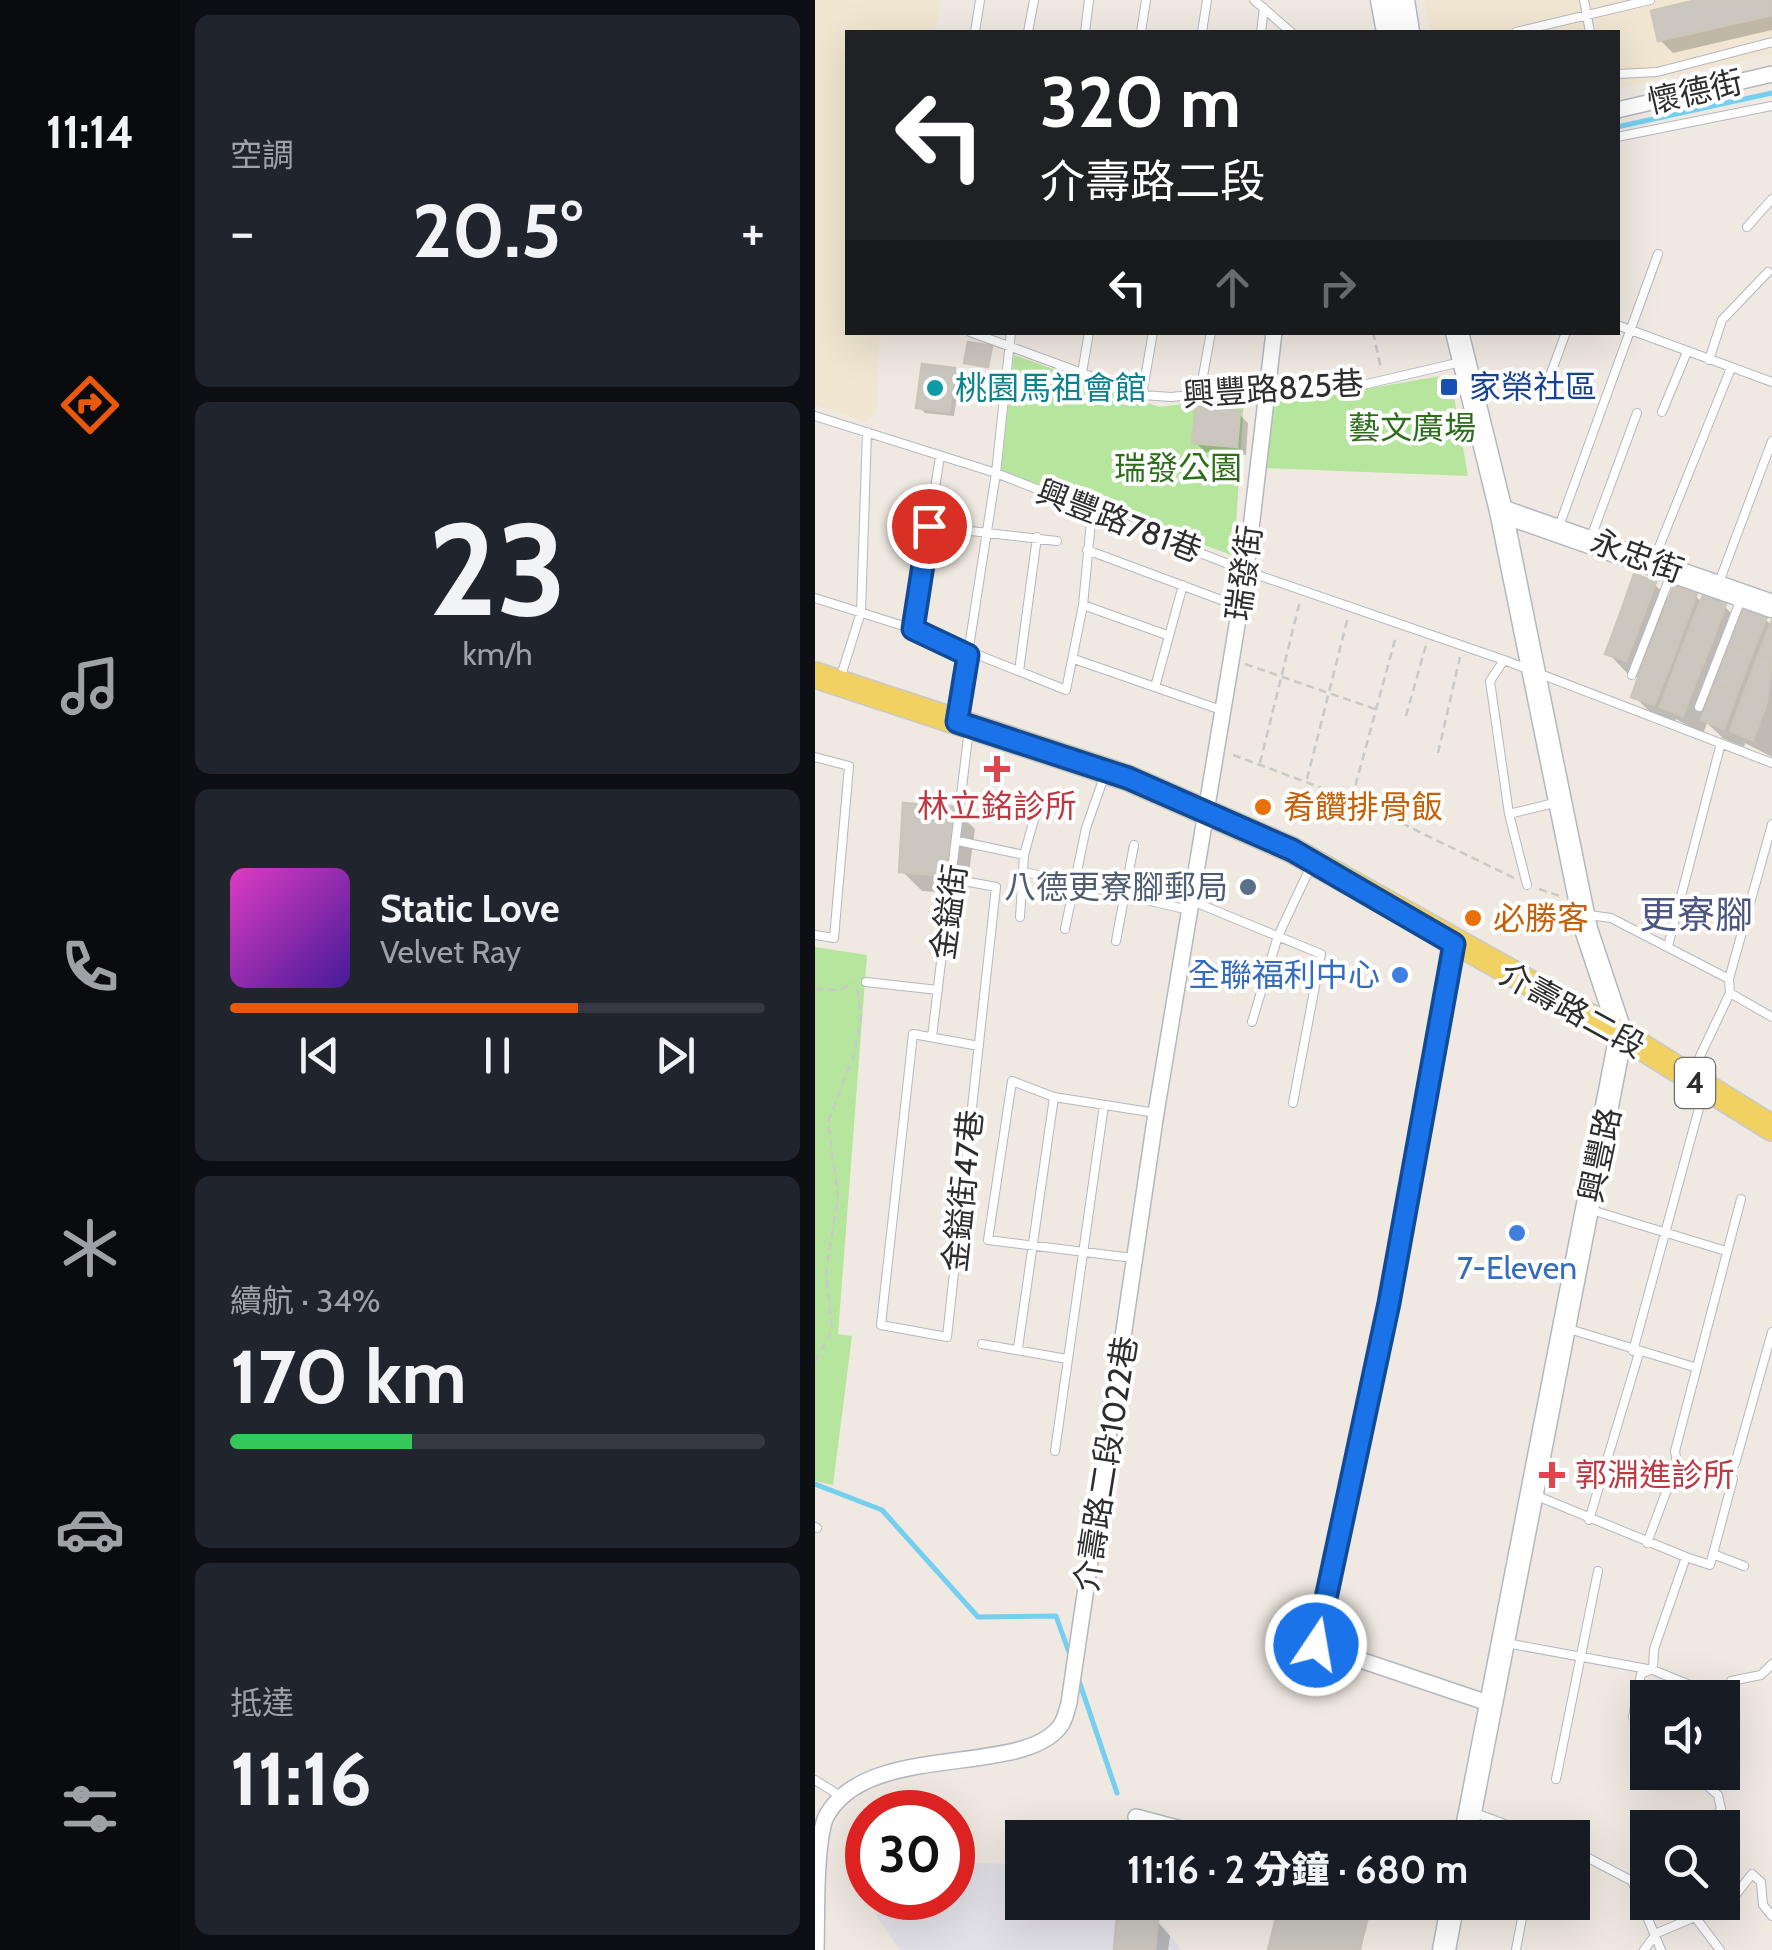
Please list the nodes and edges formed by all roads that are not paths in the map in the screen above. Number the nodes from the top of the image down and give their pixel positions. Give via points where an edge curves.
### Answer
1 (980, 0) edge
2 (1034, 0) edge
3 (1089, 0) edge
4 (1147, 0) edge
5 (1207, 0) edge
6 (1254, 0) edge
7 (1382, 0) edge
8 (1403, 0) edge
9 (1585, 0) edge
10 (1650, 0) edge
11 (1264, 8) junction
12 (1587, 14) junction
13 (975, 30) edge
14 (1029, 30) edge
15 (1085, 30) edge
16 (1141, 30) edge
17 (1202, 30) edge
18 (1261, 30) edge
19 (1289, 30) edge
20 (1388, 30) edge
21 (1409, 30) edge
22 (1524, 30) edge
23 (1590, 30) edge
24 (1772, 42) edge
25 (1620, 74) edge
26 (1772, 74) edge
27 (1772, 106) edge
28 (1620, 109) edge
29 (1620, 136) edge
30 (1772, 199) edge
31 (1747, 227) dead end
32 (1658, 254) dead end
33 (1768, 272) dead end
34 (1620, 327) edge
35 (1630, 330) junction
36 (977, 335) edge
37 (1010, 335) edge
38 (1088, 335) edge
39 (1152, 335) edge
40 (1210, 335) edge
41 (1273, 335) edge
42 (1461, 335) edge
43 (1565, 335) edge
44 (1008, 348) junction
45 (1687, 352) junction
46 (1709, 360) junction
47 (1465, 361) junction
48 (1731, 368) junction
49 (1551, 373) dead end
50 (1082, 374) junction
51 (1772, 382) edge
52 (1267, 387) junction
53 (1200, 392) junction
54 (1142, 395) junction
55 (1662, 412) dead end
56 (1637, 413) dead end
57 (815, 416) edge
58 (867, 432) junction
59 (1772, 442) edge
60 (940, 456) junction
61 (995, 473) junction
62 (1092, 511) junction
63 (1501, 511) junction
64 (929, 526) junction
65 (1558, 528) junction
66 (983, 532) junction
67 (1037, 537) junction
68 (1590, 540) junction
69 (1057, 541) dead end
70 (1087, 550) junction
71 (1663, 565) junction
72 (1246, 571) junction
73 (1717, 585) junction
74 (1183, 586) junction
75 (1742, 595) junction
76 (815, 598) edge
77 (1083, 605) junction
78 (1772, 606) edge
79 (1240, 607) junction
80 (861, 612) junction
81 (913, 629) junction
82 (1167, 635) junction
83 (968, 655) junction
84 (1074, 659) junction
85 (1504, 660) junction
86 (1019, 671) junction
87 (1533, 672) junction
88 (1632, 675) dead end
89 (821, 679) edge
90 (1155, 687) junction
91 (1699, 706) dead end
92 (1224, 711) junction
93 (963, 724) junction
94 (1721, 743) junction
95 (815, 757) edge
96 (1772, 763) edge
97 (1106, 771) junction
98 (1559, 802) junction
99 (1204, 812) junction
100 (1509, 814) junction
101 (1035, 816) dead end
102 (1772, 824) edge
103 (958, 841) junction
104 (1134, 845) dead end
105 (1025, 854) junction
106 (1313, 862) junction
107 (1025, 872) junction
108 (953, 879) junction
109 (1073, 885) junction
110 (1527, 885) road end
111 (1123, 896) junction
112 (1189, 905) junction
113 (1581, 907) junction
114 (1020, 916) dead end
115 (1065, 930) dead end
116 (815, 935) edge
117 (1278, 936) junction
118 (1116, 941) dead end
119 (1454, 944) junction
120 (1668, 946) junction
121 (1729, 979) junction
122 (866, 982) dead end
123 (938, 990) junction
124 (1730, 993) junction
125 (1772, 1017) edge
126 (1252, 1022) dead end
127 (1621, 1034) junction
128 (931, 1038) junction
129 (979, 1046) junction
130 (1697, 1084) junction
131 (1054, 1098) junction
132 (1293, 1102) dead end
133 (1104, 1105) junction
134 (1156, 1113) junction
135 (1772, 1128) edge
136 (1741, 1199) dead end
137 (1589, 1209) junction
138 (1663, 1232) junction
139 (1031, 1245) junction
140 (1081, 1250) junction
141 (1727, 1250) junction
142 (1138, 1258) junction
143 (1565, 1328) junction
144 (1772, 1332) edge
145 (982, 1344) dead end
146 (1018, 1348) junction
147 (1636, 1352) junction
148 (1067, 1360) junction
149 (1694, 1367) junction
150 (1055, 1451) dead end
151 (1735, 1464) dead end
152 (1733, 1479) dead end
153 (1533, 1494) junction
154 (1589, 1520) junction
155 (1647, 1543) junction
156 (1713, 1554) junction
157 (1686, 1557) junction
158 (1744, 1566) dead end
159 (1598, 1572) dead end
160 (1504, 1642) junction
161 (1580, 1658) junction
162 (1772, 1664) edge
163 (1653, 1670) junction
164 (1640, 1680) edge
165 (1675, 1680) edge
166 (1731, 1680) edge
167 (1491, 1704) junction
168 (1556, 1779) dead end
169 (815, 1780) edge
170 (842, 1797) junction
171 (1471, 1811) junction
172 (1136, 1817) dead end
173 (1147, 1820) edge
174 (1469, 1820) edge
175 (1495, 1820) edge
176 (1590, 1859) edge
177 (1740, 1889) edge
178 (1772, 1916) edge
179 (1449, 1920) edge
180 (1522, 1920) edge
181 (1688, 1920) edge
182 (1697, 1920) edge
183 (1657, 1933) junction
184 (817, 1950) edge
185 (1443, 1950) edge
186 (1516, 1950) edge
187 (1644, 1950) edge
188 (1661, 1950) edge
189 (1720, 1950) edge

1 - 13 lane
2 - 14 lane
3 - 15 lane
4 - 16 lane
5 - 17 lane
6 - 11 lane
7 - 20 main road
8 - 21 main road
9 - 12 lane
10 - 12 lane
11 - 18 lane
11 - 19 lane
12 - 22 lane
12 - 23 lane
24 - 25 lane via 1657,72
26 - 28 street, 懷德街
27 - 29 lane
30 - 31 lane
32 - 35 lane
33 - 46 lane via 1722,320
34 - 35 lane
35 - 45 lane
35 - 65 lane
36 - 44 lane, 興豐路825巷
37 - 44 lane, 金鎰街
38 - 50 lane
39 - 54 lane
40 - 53 lane
41 - 52 street, 瑞發街
42 - 47 main road, 興豐路
43 - 49 lane
44 - 50 lane, 興豐路825巷
44 - 61 lane, 金鎰街
45 - 46 lane
45 - 55 lane
46 - 48 lane
47 - 52 lane, 興豐路825巷 via 1383,380
47 - 63 main road, 興豐路
48 - 51 lane
48 - 71 lane
50 - 54 lane, 興豐路825巷
52 - 53 lane, 興豐路825巷
52 - 72 street, 瑞發街
53 - 54 lane, 興豐路825巷
56 - 68 lane
57 - 58 lane, 興豐路781巷
58 - 60 lane, 興豐路781巷
58 - 80 lane
59 - 73 lane
60 - 61 lane, 興豐路781巷
60 - 64 lane
61 - 62 lane, 興豐路781巷
61 - 66 lane, 金鎰街
62 - 70 lane
62 - 72 lane, 興豐路781巷
63 - 65 main road, 永忠街
63 - 87 main road, 興豐路
64 - 66 lane
64 - 81 lane
65 - 68 main road, 永忠街
66 - 67 lane
66 - 83 lane, 金鎰街
67 - 69 lane
67 - 86 lane
68 - 71 main road, 永忠街
70 - 74 lane
70 - 77 lane
71 - 73 main road, 永忠街
71 - 88 lane
72 - 79 street, 瑞發街
72 - 85 lane, 興豐路781巷
73 - 75 main road, 永忠街
74 - 79 lane
74 - 82 lane
75 - 78 main road, 永忠街
75 - 91 lane
76 - 80 lane
77 - 82 lane
77 - 84 lane
79 - 92 street, 瑞發街
80 - 81 lane
80 - 89 lane
81 - 83 lane
82 - 90 lane
83 - 86 lane
83 - 93 lane, 金鎰街
84 - 86 lane via 1066,690
84 - 90 lane
85 - 87 lane, 興豐路781巷
85 - 100 lane via 1491,681
87 - 94 lane, 興豐路781巷
87 - 98 main road, 興豐路
89 - 93 main road, 介壽路二段 / 4
90 - 92 lane
92 - 99 street, 瑞發街
93 - 97 main road, 介壽路二段 / 4
93 - 103 lane, 金鎰街
94 - 96 lane, 興豐路781巷
94 - 120 lane
95 - 116 lane via 849,766 834,938
97 - 99 main road, 介壽路二段 / 4
97 - 109 lane
98 - 100 lane
98 - 113 main road, 興豐路
99 - 106 main road, 介壽路二段 / 4
99 - 112 street, 介壽路二段1022巷
100 - 110 lane
101 - 105 lane
102 - 121 lane
103 - 105 lane
103 - 108 lane, 金鎰街
104 - 111 lane
105 - 107 lane
106 - 117 lane
106 - 119 main road, 介壽路二段 / 4
107 - 109 lane
107 - 114 lane
108 - 123 lane, 金鎰街
108 - 129 lane, 金鎰街47巷 via 997,888
109 - 111 lane
109 - 115 lane
111 - 112 lane
111 - 118 lane
112 - 117 lane
112 - 134 street, 介壽路二段1022巷
113 - 120 lane
113 - 127 main road, 興豐路
117 - 126 lane
117 - 132 lane via 1321,954
119 - 127 main road, 介壽路二段 / 4
119 - 167 street via 1389,1303 1316,1645
120 - 121 lane
121 - 124 lane
122 - 123 lane
123 - 128 lane, 金鎰街
124 - 125 lane
124 - 130 lane
127 - 130 main road, 介壽路二段 / 4
127 - 137 main road, 興豐路
128 - 129 lane
128 - 129 lane, 金鎰街47巷 via 913,1034 881,1325 947,1337
130 - 135 main road, 介壽路二段 / 4
130 - 138 lane
131 - 133 lane
131 - 139 lane
131 - 139 lane via 1011,1081 988,1240
133 - 134 lane
133 - 140 lane
134 - 142 street, 介壽路二段1022巷
136 - 141 lane
137 - 138 lane
137 - 143 main road, 興豐路
138 - 141 lane
138 - 147 lane
139 - 140 lane
139 - 146 lane
140 - 142 lane
140 - 148 lane
141 - 149 lane
142 - 170 street, 介壽路二段1022巷 via 1061,1726 1019,1749 920,1766 865,1781
143 - 147 lane
143 - 153 main road, 興豐路
144 - 151 lane
145 - 146 lane
146 - 148 lane
147 - 149 lane
147 - 154 lane
148 - 150 lane
149 - 155 lane via 1677,1463
152 - 156 lane
153 - 154 lane
153 - 160 main road, 興豐路
154 - 155 lane
155 - 157 lane
156 - 157 lane via 1710,1565
156 - 158 lane
157 - 163 lane
159 - 161 lane
160 - 161 lane
160 - 167 main road, 興豐路
161 - 163 lane
161 - 168 lane
162 - 166 lane via 1761,1675
163 - 164 lane
163 - 165 lane
167 - 171 main road, 興豐路
169 - 170 lane
170 - 184 street via 825,1820 819,1848
171 - 174 main road, 興豐路
171 - 175 lane
172 - 173 street
176 - 183 lane via 1631,1880
177 - 178 lane via 1752,1874
179 - 185 main road
180 - 186 lane
181 - 183 lane
182 - 189 lane
183 - 187 lane
183 - 188 lane

